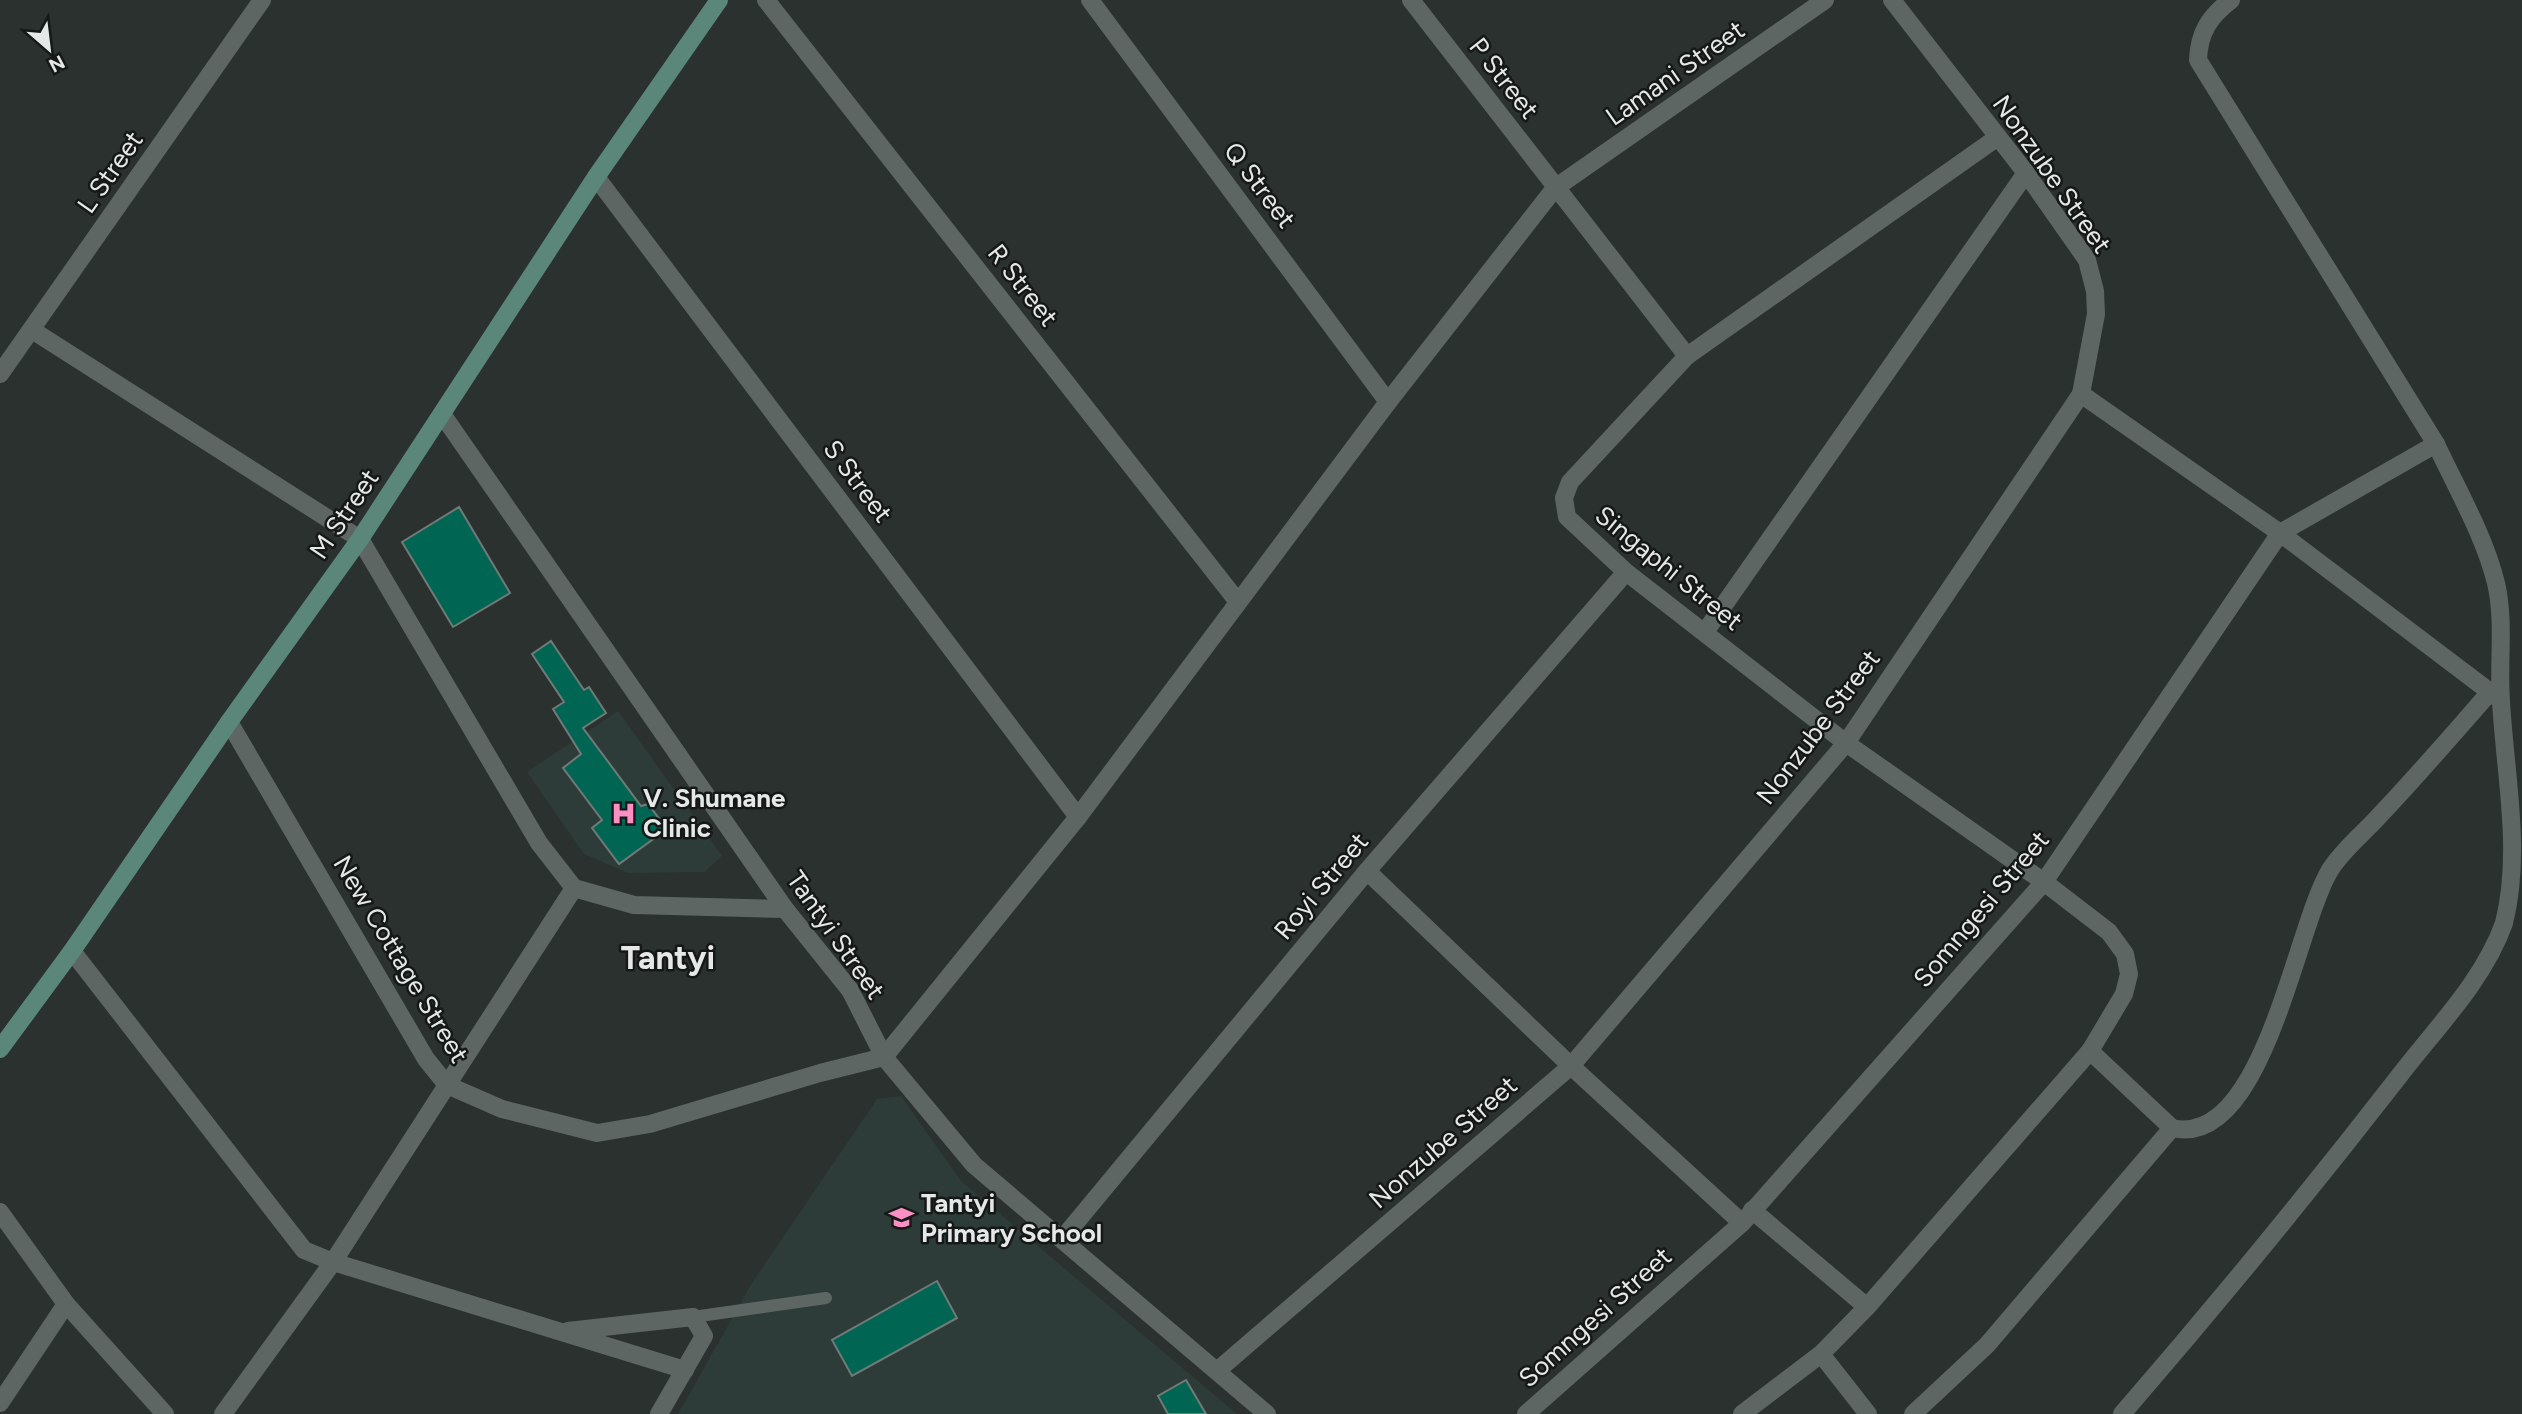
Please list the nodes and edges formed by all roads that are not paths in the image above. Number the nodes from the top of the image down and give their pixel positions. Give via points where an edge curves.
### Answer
1 (262, 0) edge
2 (719, 0) edge
3 (766, 0) edge
4 (1090, 0) edge
5 (1411, 0) edge
6 (1825, 0) edge
7 (1892, 0) edge
8 (2231, 0) edge
9 (1997, 137) junction
10 (2026, 173) junction
11 (596, 177) junction
12 (1555, 188) junction
13 (32, 330) junction
14 (1687, 356) junction
15 (1, 372) edge
16 (2081, 394) junction
17 (1388, 402) junction
18 (442, 414) junction
19 (2436, 444) junction
20 (2280, 533) junction
21 (360, 539) junction
22 (1626, 572) junction
23 (1238, 602) junction
24 (1705, 632) junction
25 (2496, 696) junction
26 (229, 722) junction
27 (1846, 743) junction
28 (1078, 817) junction
29 (1367, 871) junction
30 (2044, 882) junction
31 (573, 888) junction
32 (785, 909) junction
33 (72, 951) junction
34 (0, 1049) edge
35 (2090, 1051) junction
36 (884, 1057) junction
37 (1571, 1066) junction
38 (447, 1085) junction
39 (2172, 1128) junction
40 (0, 1212) edge
41 (1747, 1217) junction
42 (1063, 1238) junction
43 (333, 1262) junction
44 (827, 1298) dead end
45 (66, 1304) junction
46 (1867, 1307) junction
47 (693, 1317) junction
48 (561, 1331) junction
49 (1821, 1354) junction
50 (685, 1370) junction
51 (1218, 1370) junction
52 (0, 1403) edge
53 (165, 1414) edge
54 (223, 1414) edge
55 (659, 1414) edge
56 (1268, 1414) edge
57 (1526, 1414) edge
58 (1742, 1414) edge
59 (1868, 1414) edge
60 (1913, 1414) edge
61 (2122, 1414) edge

1 - 13 street, L Street
2 - 11 street, M Street
3 - 23 street, R Street
4 - 17 street, Q Street
5 - 12 street, P Street
6 - 12 street, Lamani Street
7 - 9 street, Nonzube Street
8 - 19 street via 2214,13 2203,30 2199,60
9 - 10 street, Nonzube Street
9 - 14 street, Singaphi Street
10 - 16 street, Nonzube Street via 2087,260 2095,291 2096,314
10 - 24 street
11 - 18 street, M Street
11 - 28 street, S Street
12 - 14 street, P Street
12 - 17 street, Lamani Street
13 - 15 street, L Street
13 - 21 street
14 - 22 street, Singaphi Street via 1570,482 1564,498 1567,517
16 - 20 street
16 - 27 street, Nonzube Street
17 - 23 street, Lamani Street
18 - 21 street, M Street
18 - 32 street, Tantyi Street
19 - 20 street
19 - 25 street via 2496,584 2501,630
20 - 25 street
20 - 30 street, Somngesi Street
21 - 26 street, M Street
21 - 31 street via 539,843
22 - 24 street, Singaphi Street
22 - 29 street, Royi Street
23 - 28 street, Lamani Street
24 - 27 street, Singaphi Street
25 - 39 street via 2330,869 2308,917 2266,1046 2240,1097 2202,1126 2185,1131
25 - 61 street via 2516,854 2504,923 2487,958 2303,1201
26 - 33 street, M Street
26 - 38 street, New Cottage Street via 426,1059
27 - 30 street, Singaphi Street
27 - 37 street, Nonzube Street
28 - 36 street, Lamani Street
29 - 37 street
29 - 42 street, Royi Street
30 - 35 street, Singaphi Street via 2109,932 2125,954 2129,974 2124,994
30 - 41 street, Somngesi Street
31 - 32 street via 634,905
31 - 38 street
32 - 36 street, Tantyi Street via 850,990
33 - 34 street, M Street
33 - 43 street via 304,1250
35 - 39 street
35 - 46 street, Singaphi Street
36 - 38 street, New Cottage Street via 650,1124 597,1133 502,1109
36 - 42 street, Tantyi Street via 974,1165
37 - 41 street
37 - 51 street, Nonzube Street
38 - 43 street
39 - 60 street via 1987,1345
40 - 45 street
41 - 46 street
41 - 57 street, Somngesi Street
42 - 51 street, Tantyi Street
43 - 48 street
43 - 54 street
44 - 47 lane
45 - 52 street
45 - 53 street
46 - 49 street, Singaphi Street
47 - 48 street
47 - 50 street via 704,1336
48 - 50 street
49 - 58 street, Singaphi Street
49 - 59 street
50 - 55 street
51 - 56 street, Tantyi Street

